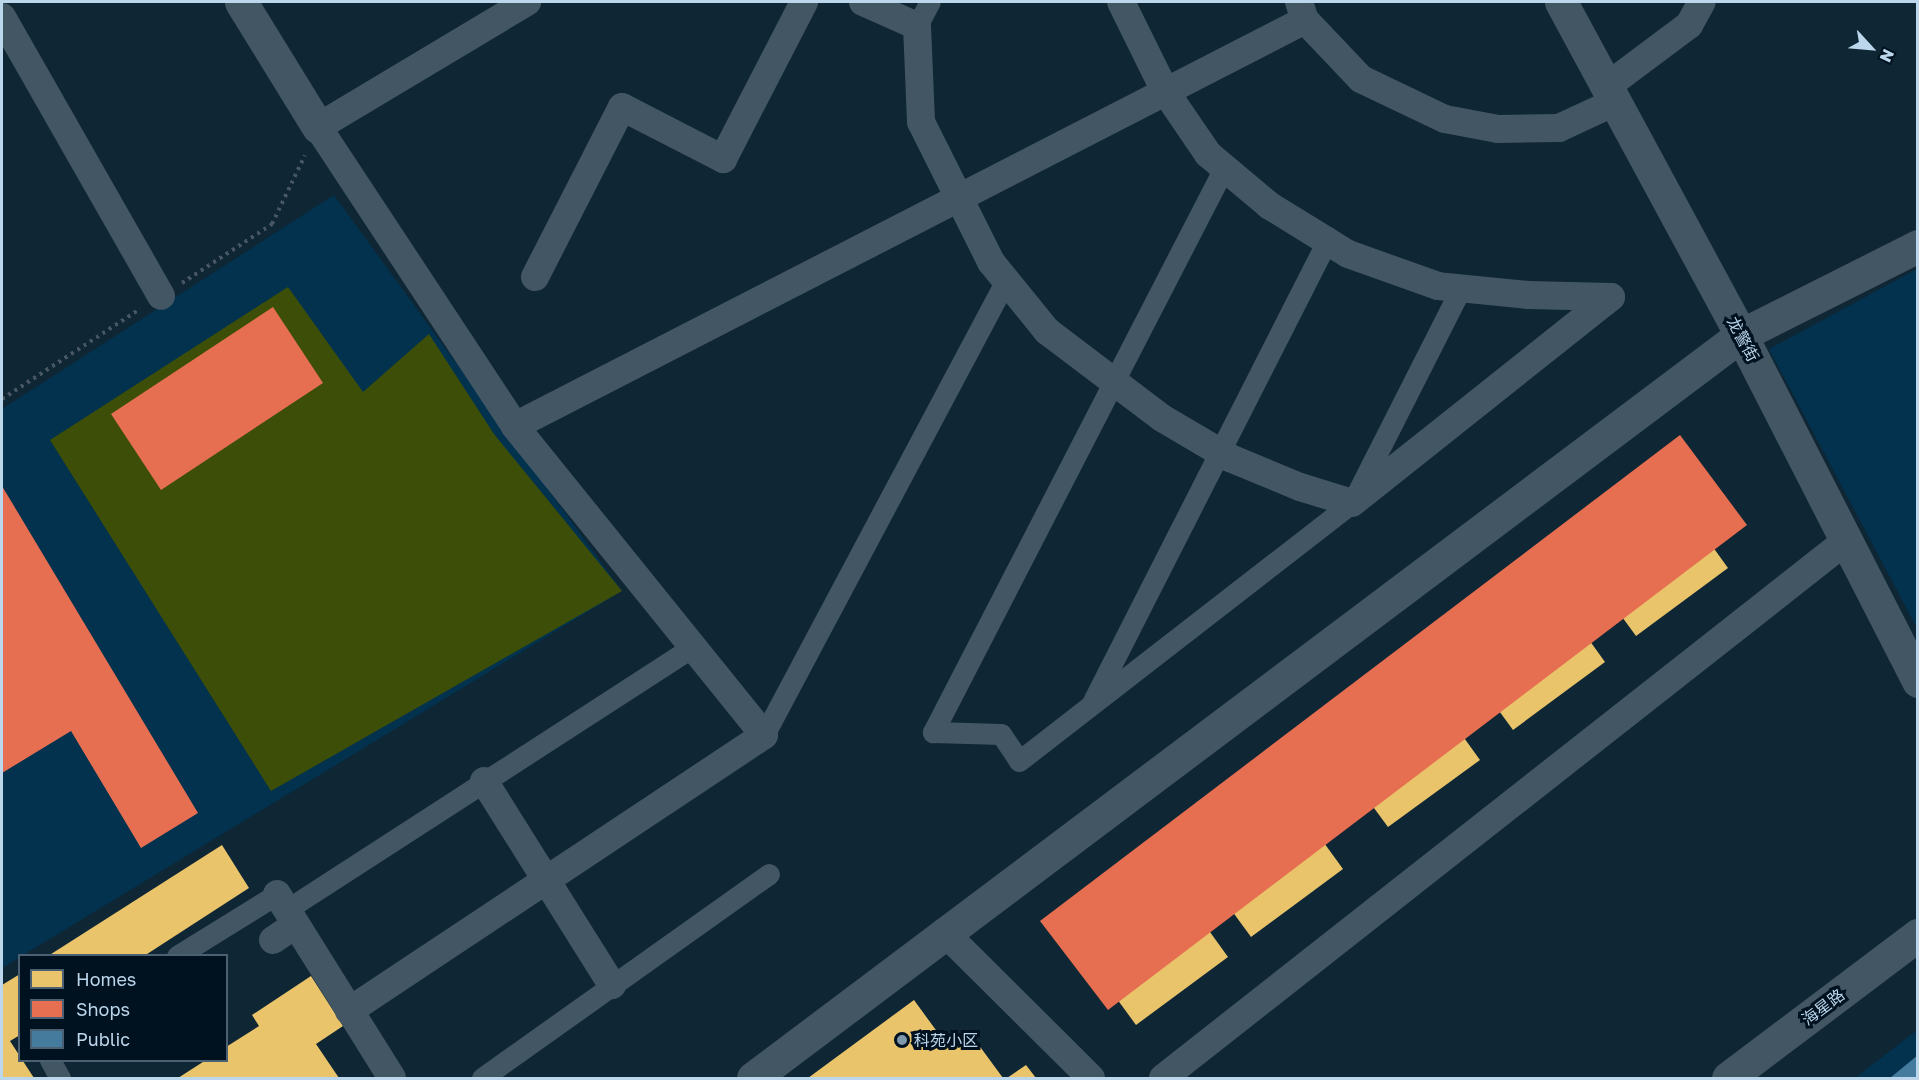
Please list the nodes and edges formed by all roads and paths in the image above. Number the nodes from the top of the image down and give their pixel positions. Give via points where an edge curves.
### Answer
1 (241, 2) edge
2 (527, 2) edge
3 (804, 2) edge
4 (863, 2) edge
5 (1121, 2) edge
6 (1561, 2) edge
7 (1702, 2) edge
8 (1302, 10) edge
9 (923, 14) edge
10 (2, 17) edge
11 (1165, 91) junction
12 (1610, 94) junction
13 (318, 127) junction
14 (1224, 168) junction
15 (960, 197) junction
16 (1327, 241) junction
17 (1917, 246) edge
18 (535, 277) dead end
19 (1006, 280) junction
20 (1461, 288) junction
21 (161, 296) dead end
22 (1742, 335) junction
23 (1114, 384) junction
24 (515, 426) junction
25 (1219, 452) junction
26 (1352, 503) junction
27 (1846, 541) junction
28 (691, 648) junction
29 (1917, 681) edge
30 (1090, 705) junction
31 (764, 735) junction
32 (484, 781) junction
33 (769, 874) dead end
34 (545, 879) junction
35 (283, 917) junction
36 (944, 932) junction
37 (1917, 935) edge
38 (182, 954) edge
39 (612, 985) junction
40 (349, 1011) junction
41 (51, 1062) edge
42 (60, 1078) edge
43 (392, 1078) edge
44 (482, 1078) edge
45 (753, 1078) edge
46 (1091, 1078) edge
47 (1163, 1078) edge
48 (1728, 1078) edge

1 - 13 street
2 - 13 street
3 - 18 street via 723,159 622,107
4 - 9 street
5 - 11 street
6 - 12 street, 龙警街
7 - 12 street via 1689,25
8 - 11 street
8 - 12 street via 1361,79 1445,120 1498,129 1559,128
9 - 15 street via 921,122
10 - 21 street
11 - 14 street via 1208,154
11 - 15 street
12 - 22 street, 龙警街
13 - 24 street
14 - 16 street via 1270,206
14 - 23 street
15 - 19 street via 992,262
15 - 24 street
16 - 20 street via 1348,254 1438,286
16 - 25 street
17 - 22 street
19 - 23 street via 1047,330
19 - 31 street
20 - 26 street
20 - 26 street via 1611,297
22 - 27 street, 龙警街
22 - 36 street
23 - 25 street
23 - 30 street via 933,732 1001,734 1019,761
24 - 28 street
25 - 26 street via 1300,487
25 - 30 street
26 - 30 street
27 - 29 street, 龙警街
27 - 47 street
28 - 31 street
28 - 32 street
31 - 34 street
32 - 34 street
32 - 35 street
33 - 39 street
34 - 39 street
34 - 40 street
35 - 38 street
35 - 40 street
36 - 45 street
36 - 46 street
37 - 48 street, 海星路
39 - 44 street
40 - 43 street
41 - 42 street

